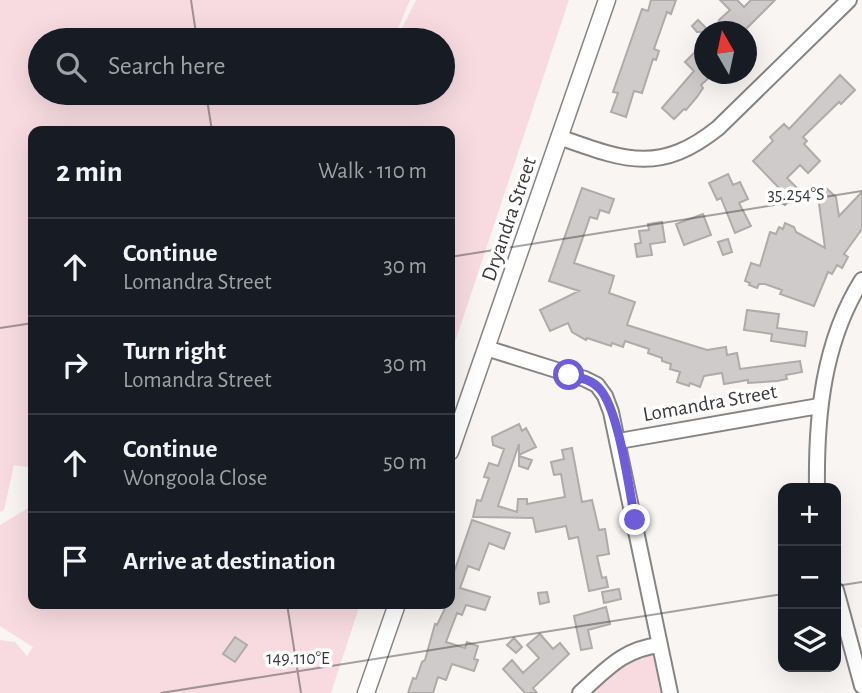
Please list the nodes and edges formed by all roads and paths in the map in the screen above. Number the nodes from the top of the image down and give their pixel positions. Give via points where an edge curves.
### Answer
1 (607, 0) edge
2 (849, 0) edge
3 (559, 137) junction
4 (862, 280) edge
5 (485, 348) junction
6 (819, 406) junction
7 (455, 437) edge
8 (619, 441) junction
9 (817, 483) edge
10 (841, 608) edge
11 (395, 609) edge
12 (660, 645) junction
13 (862, 686) edge
14 (366, 693) edge
15 (580, 693) edge
16 (670, 693) edge

1 - 3 street, Dryandra Street
2 - 3 street via 718,128 678,154 657,159 614,156
3 - 5 street, Dryandra Street
4 - 6 street via 838,332
5 - 7 street, Dryandra Street
5 - 8 street, Lomandra Street via 597,385
6 - 8 street, Lomandra Street
6 - 9 street
8 - 12 street
10 - 13 street
11 - 14 street
12 - 15 street via 621,657
12 - 16 street

